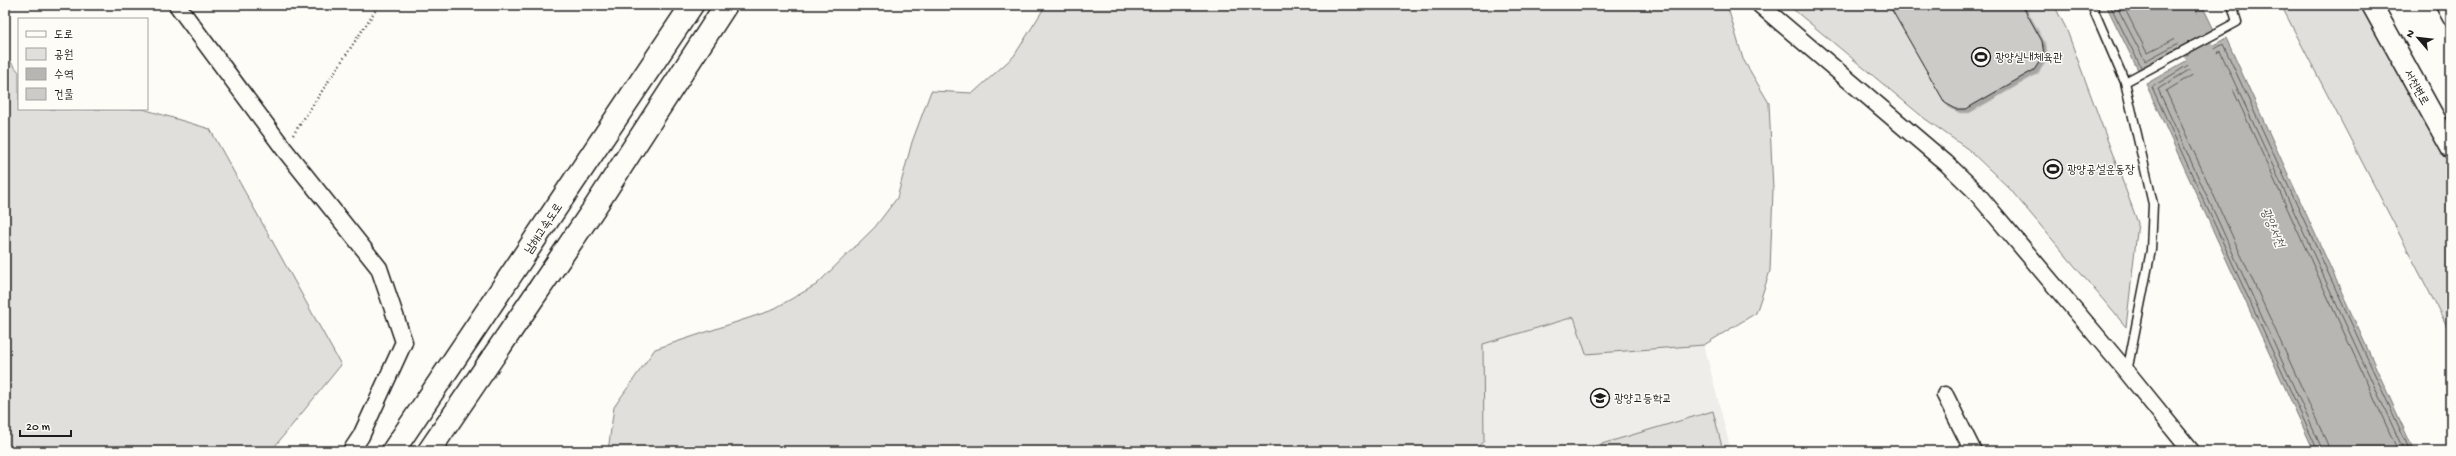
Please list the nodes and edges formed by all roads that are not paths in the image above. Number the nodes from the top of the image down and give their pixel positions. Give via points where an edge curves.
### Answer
1 (177, 5) edge
2 (692, 5) edge
3 (726, 5) edge
4 (1760, 5) edge
5 (2232, 5) edge
6 (2372, 5) edge
7 (2444, 5) edge
8 (2092, 6) dead end
9 (2451, 18) edge
10 (2125, 82) junction
11 (2451, 148) edge
12 (2127, 372) junction
13 (1945, 394) dead end
14 (351, 451) edge
15 (393, 451) edge
16 (429, 451) edge
17 (1973, 451) edge
18 (2191, 451) edge

1 - 14 street via 284,148 379,268 404,342 361,436
2 - 15 highway, 남해고속도로
3 - 16 highway via 595,207
4 - 12 street via 1941,158 1974,190
5 - 10 lane via 2237,22
6 - 11 street, 서천변로
7 - 9 street
8 - 10 lane
10 - 12 lane via 2153,204 2151,250
12 - 18 street
13 - 17 street

